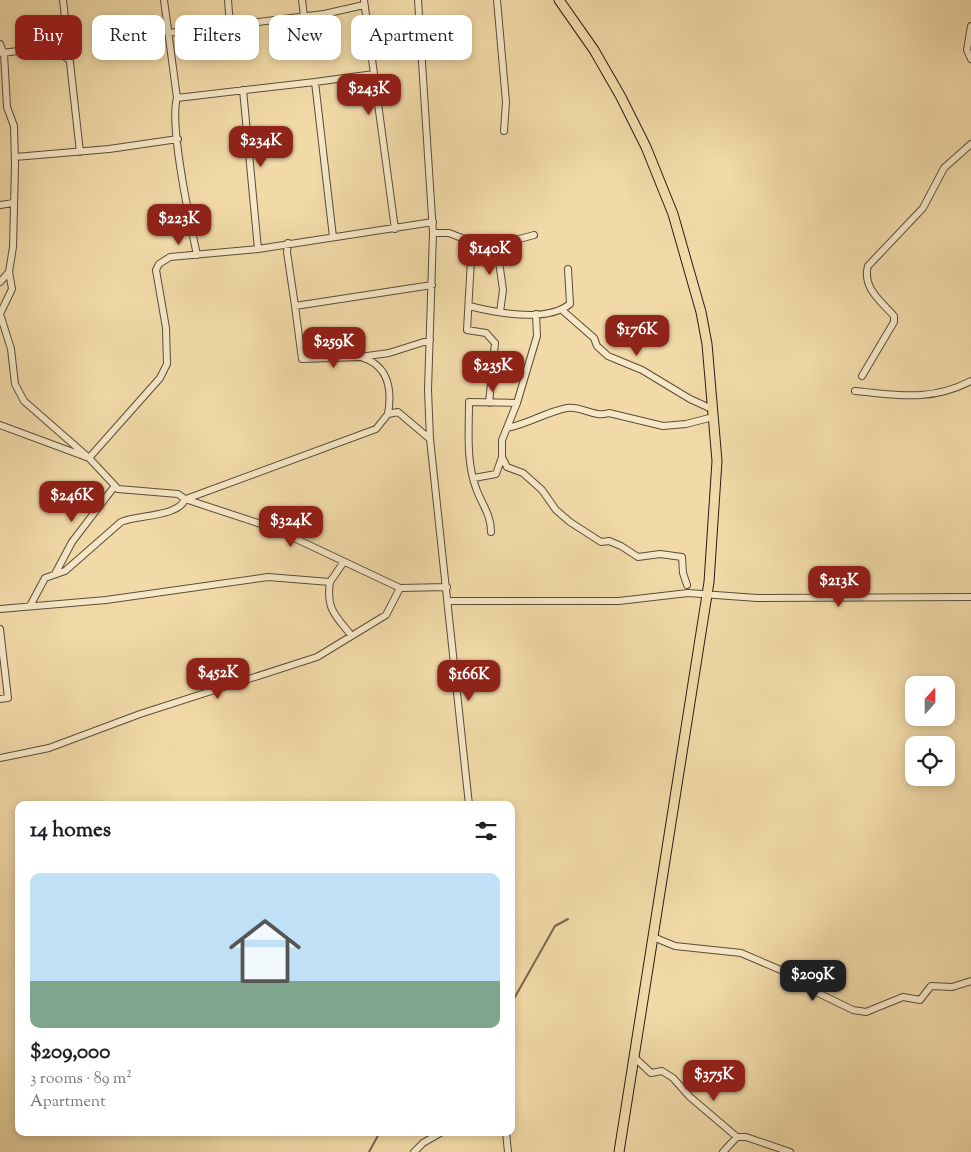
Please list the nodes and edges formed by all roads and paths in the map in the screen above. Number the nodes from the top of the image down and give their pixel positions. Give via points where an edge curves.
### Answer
1 (63, 0) edge
2 (164, 0) edge
3 (228, 0) edge
4 (302, 0) edge
5 (418, 0) edge
6 (497, 0) edge
7 (559, 0) edge
8 (364, 3) edge
9 (64, 15) edge
10 (229, 15) edge
11 (304, 15) edge
12 (309, 15) edge
13 (971, 26) edge
14 (175, 31) edge
15 (168, 32) junction
16 (0, 44) edge
17 (15, 51) edge
18 (2, 53) edge
19 (971, 59) edge
20 (68, 60) edge
21 (374, 74) junction
22 (315, 82) junction
23 (243, 90) junction
24 (177, 98) junction
25 (504, 130) dead end
26 (178, 139) junction
27 (971, 144) edge
28 (80, 152) junction
29 (15, 157) junction
30 (13, 204) junction
31 (0, 205) edge
32 (433, 222) junction
33 (395, 229) junction
34 (433, 232) junction
35 (534, 234) dead end
36 (333, 238) junction
37 (496, 240) junction
38 (472, 242) junction
39 (288, 243) junction
40 (258, 249) junction
41 (197, 255) junction
42 (568, 269) dead end
43 (9, 272) junction
44 (0, 282) edge
45 (432, 285) junction
46 (295, 306) junction
47 (469, 306) junction
48 (562, 310) junction
49 (500, 312) junction
50 (0, 314) edge
51 (536, 314) junction
52 (430, 340) junction
53 (360, 357) junction
54 (862, 376) dead end
55 (971, 381) edge
56 (855, 391) dead end
57 (489, 403) junction
58 (517, 403) junction
59 (712, 413) junction
60 (388, 414) junction
61 (0, 425) edge
62 (507, 428) junction
63 (430, 439) junction
64 (502, 457) junction
65 (89, 458) junction
66 (474, 478) junction
67 (114, 486) junction
68 (185, 499) junction
69 (491, 532) dead end
70 (343, 562) junction
71 (55, 574) junction
72 (330, 582) junction
73 (687, 585) dead end
74 (447, 587) junction
75 (400, 588) junction
76 (707, 595) junction
77 (971, 597) edge
78 (448, 601) junction
79 (30, 606) junction
80 (0, 609) edge
81 (0, 629) edge
82 (350, 635) junction
83 (0, 700) edge
84 (0, 758) edge
85 (470, 801) edge
86 (653, 937) junction
87 (971, 981) edge
88 (633, 1056) junction
89 (435, 1136) edge
90 (506, 1136) edge
91 (737, 1137) junction
92 (414, 1152) edge
93 (508, 1152) edge
94 (619, 1152) edge
95 (723, 1152) edge
96 (790, 1152) edge

1 - 9 street
2 - 15 street
3 - 10 street
4 - 11 street
5 - 32 street
6 - 25 street via 506,102
7 - 59 highway via 622,97 664,191 692,274 701,312
8 - 12 street
8 - 21 street
13 - 19 street via 967,50
14 - 15 street
15 - 24 street
16 - 18 street
17 - 18 street
18 - 29 street via 7,107 14,126
20 - 28 street
21 - 22 street
21 - 33 street
22 - 23 street
22 - 36 street
23 - 24 street
23 - 40 street
24 - 26 street via 174,109
26 - 28 street
26 - 41 street
27 - 54 street via 944,168 923,208 868,266 865,275 868,286 894,316 894,322
28 - 29 street
29 - 30 street
30 - 31 street
30 - 43 street via 13,248
32 - 33 street
32 - 34 street
33 - 36 street
34 - 38 street via 449,233
34 - 45 street
35 - 37 street via 512,241
36 - 39 street
37 - 38 street
37 - 49 street via 503,290
38 - 47 street
39 - 40 street
39 - 46 street
40 - 41 street
41 - 65 street via 170,257 159,264 156,270 166,328 167,364 160,378
42 - 48 street via 570,304
43 - 44 street
43 - 50 street via 12,289
45 - 46 street
45 - 52 street
46 - 53 street via 302,359
47 - 49 street
47 - 57 street via 467,330 486,333 495,343
48 - 51 street
48 - 59 street via 594,338 597,346 608,356 642,370
49 - 51 street
50 - 65 street via 15,384 24,401
51 - 58 street via 537,336
52 - 53 street via 389,353
52 - 63 street
53 - 60 street via 382,369 390,396
55 - 56 street via 953,390 919,397
57 - 58 street
57 - 66 street via 469,402 470,456
58 - 62 street
59 - 62 street via 686,424 663,426 569,408
59 - 76 highway via 717,470
60 - 63 street via 398,412
60 - 68 street via 376,429
61 - 65 street
62 - 64 street via 502,440
63 - 74 street
64 - 66 street via 496,474
64 - 73 street via 507,467 523,473 542,490 556,510 601,542 615,543 638,557 682,556 682,573
65 - 67 street
66 - 69 street via 491,520
67 - 68 street via 124,490 178,494
67 - 71 street via 72,542
68 - 70 street via 273,528
68 - 71 street via 168,512 131,517 121,522 65,570
70 - 72 street
70 - 75 street
71 - 79 street via 44,578
72 - 79 street via 268,577 106,600
72 - 82 street via 328,599
74 - 75 street
74 - 78 street
75 - 82 street via 386,615
76 - 77 street via 757,598
76 - 78 street via 688,593 619,601
76 - 86 highway
78 - 85 street
79 - 80 street
81 - 83 street via 8,698
82 - 84 street via 316,657 140,714 49,748
86 - 87 street via 675,946 741,953 783,971 814,991 854,1010 866,1012 903,998 920,1000 931,986 952,987
86 - 88 highway
88 - 91 street via 651,1073 662,1071 673,1078
88 - 94 highway
89 - 92 street
90 - 93 street
91 - 95 street
91 - 96 street

